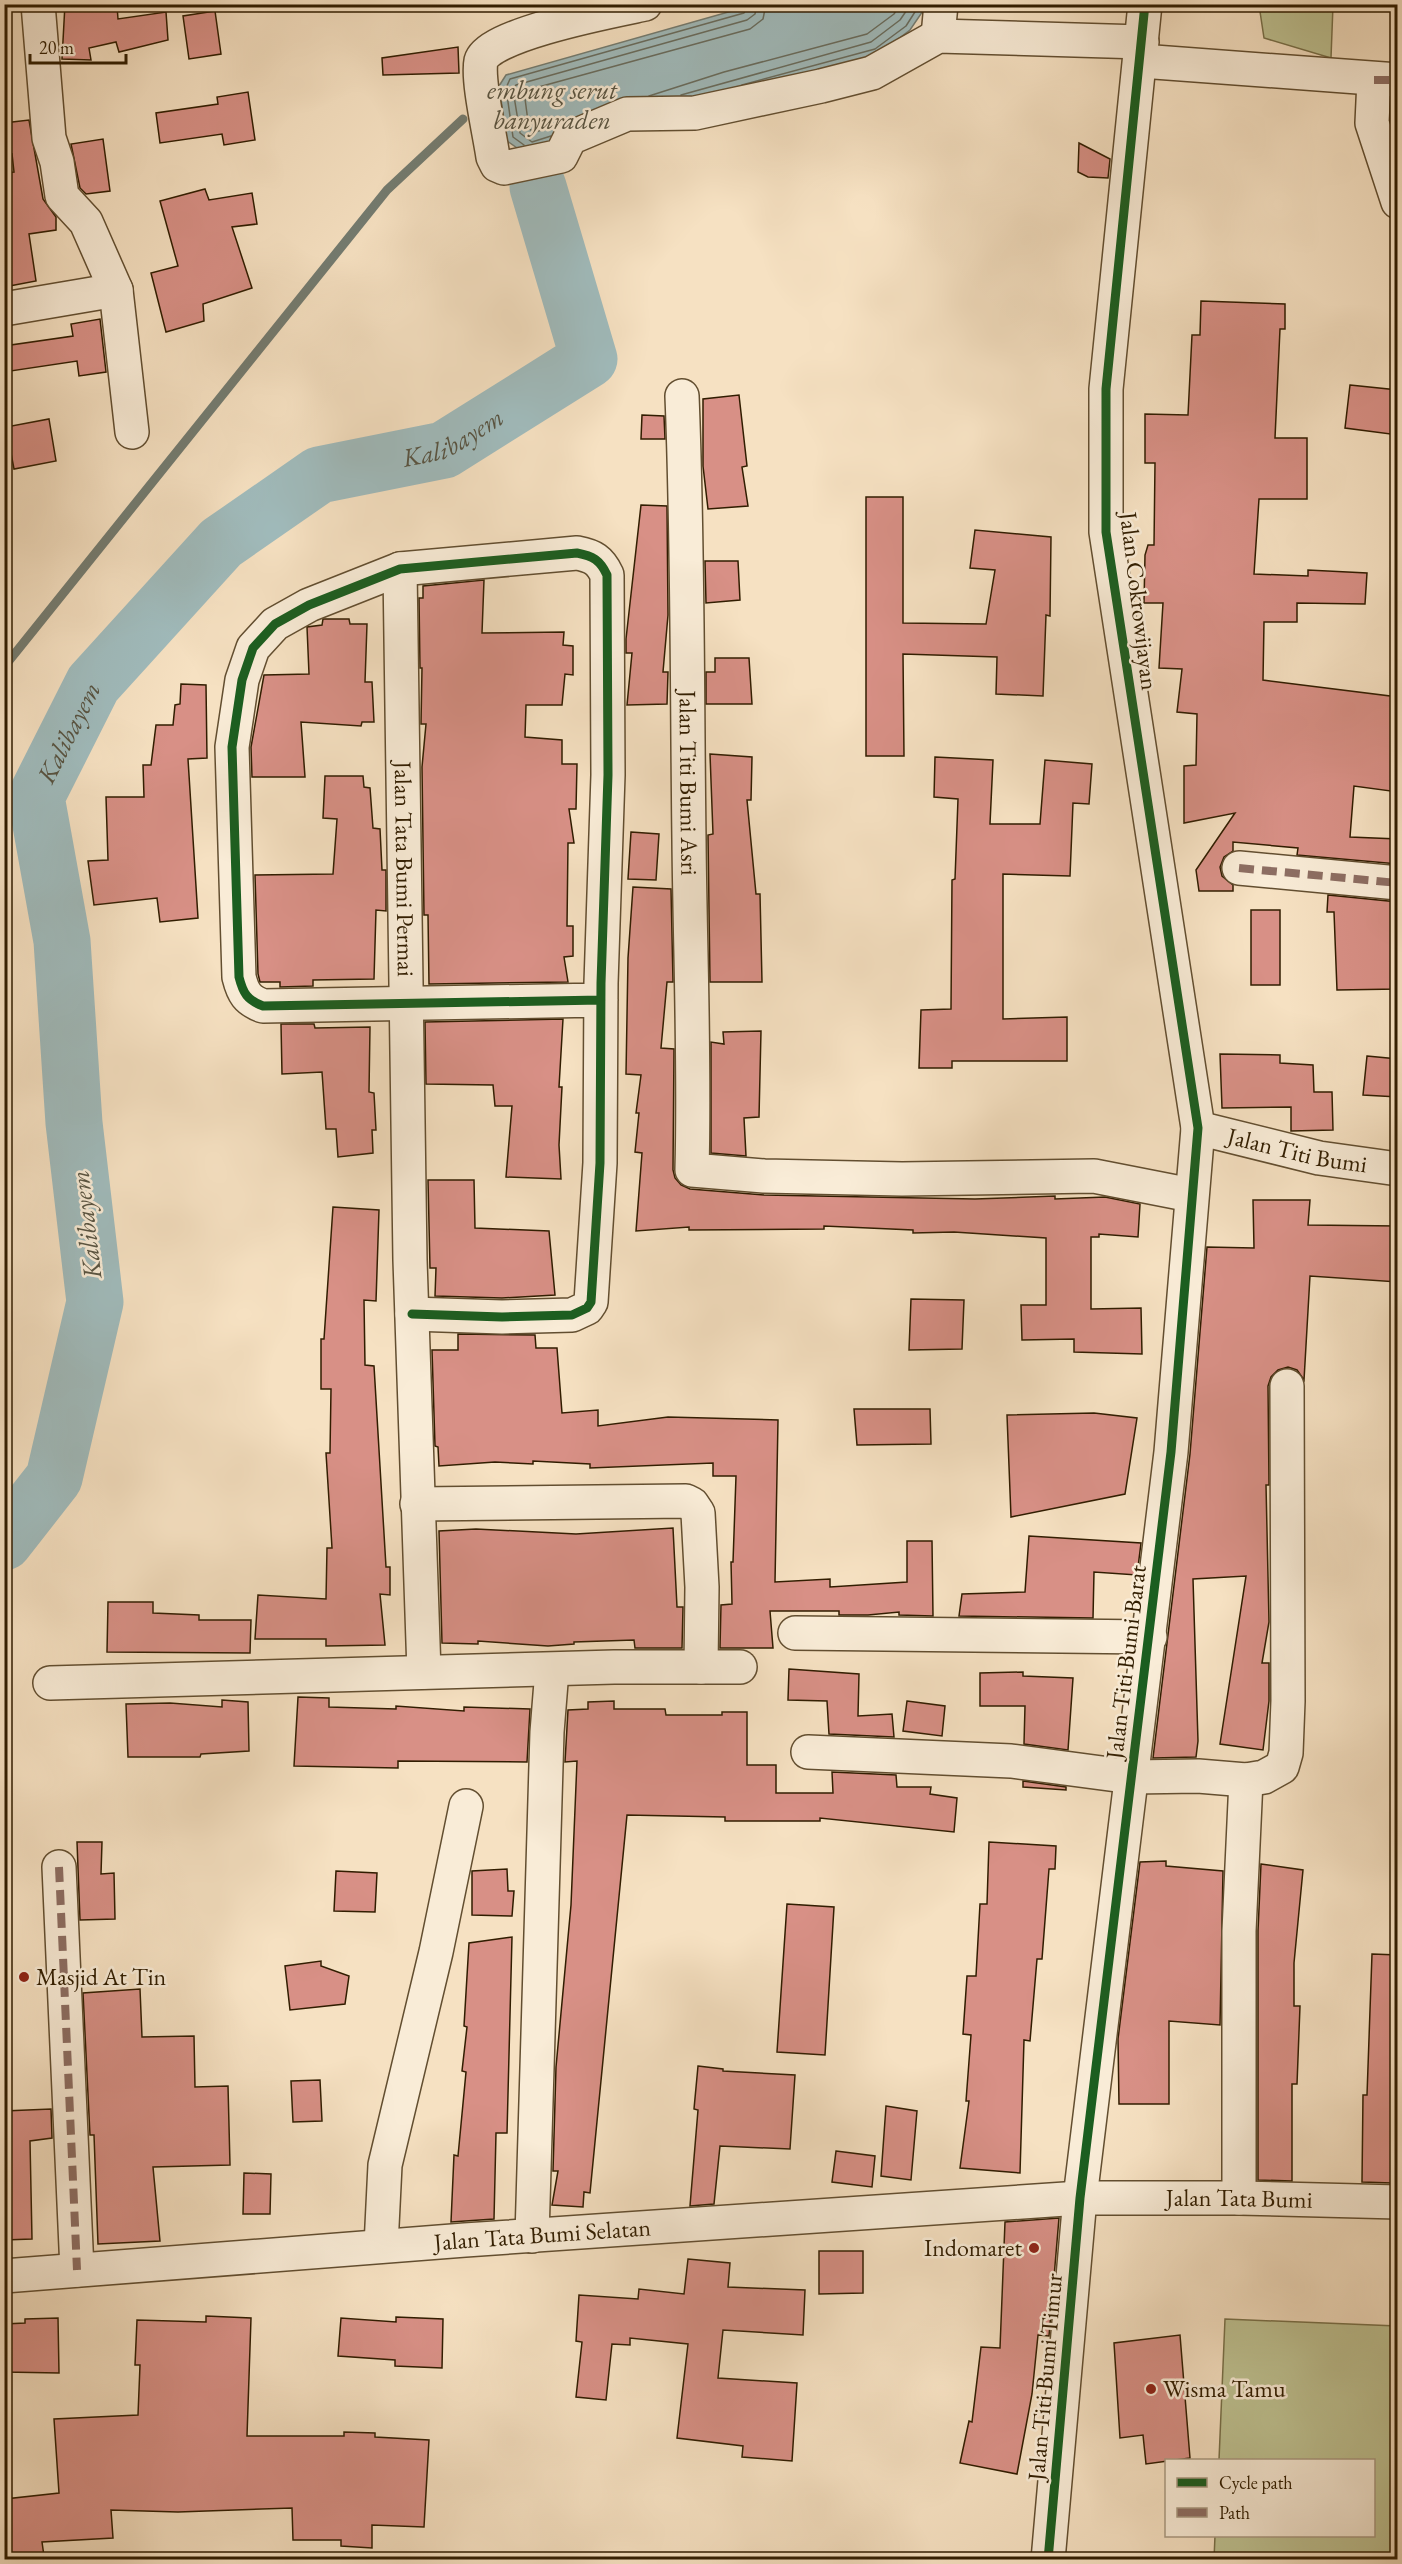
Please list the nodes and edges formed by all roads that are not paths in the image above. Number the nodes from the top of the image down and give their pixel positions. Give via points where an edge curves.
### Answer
1 (38, 4) edge
2 (645, 4) edge
3 (1145, 4) edge
4 (940, 20) edge
5 (1142, 52) junction
6 (1386, 80) edge
7 (1398, 202) edge
8 (116, 290) junction
9 (4, 309) edge
10 (682, 396) dead end
11 (132, 432) dead end
12 (400, 569) junction
13 (1239, 868) dead end
14 (1398, 883) edge
15 (601, 1000) junction
16 (406, 1003) junction
17 (1198, 1128) junction
18 (1398, 1169) edge
19 (1191, 1195) junction
20 (412, 1314) junction
21 (1287, 1386) dead end
22 (417, 1504) junction
23 (795, 1633) dead end
24 (1150, 1637) junction
25 (701, 1667) junction
26 (740, 1667) dead end
27 (552, 1670) junction
28 (424, 1672) junction
29 (50, 1683) dead end
30 (808, 1752) dead end
31 (1132, 1777) junction
32 (1246, 1780) junction
33 (466, 1806) dead end
34 (59, 1867) dead end
35 (1080, 2198) junction
36 (1239, 2198) junction
37 (1398, 2202) edge
38 (532, 2236) junction
39 (381, 2247) junction
40 (77, 2270) junction
41 (4, 2277) edge
42 (1048, 2559) edge

1 - 8 street via 49,138 62,196 86,222
2 - 4 street via 582,18 490,48 482,59 497,165 504,168 561,156 570,138 627,114 694,113 872,73
3 - 5 street, Jalan Cokrowijayan
4 - 5 street
5 - 6 street
5 - 17 street, Jalan Cokrowijayan via 1106,389 1106,532
6 - 7 street via 1372,123
8 - 9 street
8 - 11 street
10 - 19 street, Jalan Titi Bumi Asri via 689,621 692,1170 902,1179 1094,1176
12 - 15 street via 577,554 590,555 600,562 607,575 608,775
12 - 16 street, Jalan Tata Bumi Permai
12 - 16 street via 309,605 275,624 253,648 242,680 232,747 239,977 243,993 263,1006
13 - 14 street
15 - 16 street
15 - 20 street via 600,1163 591,1302 572,1315
16 - 20 street, Jalan Tata Bumi Permai
17 - 18 street, Jalan Titi Bumi via 1319,1158
17 - 19 street, Jalan Titi Bumi Barat
19 - 24 street, Jalan Titi Bumi Barat via 1171,1452
20 - 22 street, Jalan Tata Bumi Permai
21 - 32 street via 1286,1754 1282,1767 1264,1777
22 - 25 street via 693,1504 698,1513 702,1587
22 - 28 street, Jalan Tata Bumi Permai
23 - 24 street
24 - 31 street, Jalan Titi Bumi Barat
25 - 26 street
25 - 27 street
27 - 28 street
27 - 38 street
28 - 29 street
30 - 31 street via 1011,1761
31 - 32 street
31 - 35 street, Jalan Titi Bumi Barat
32 - 36 street via 1239,1931
33 - 39 street via 385,2165
34 - 40 street
35 - 36 street, Jalan Tata Bumi
35 - 38 street, Jalan Tata Bumi Selatan
35 - 42 street, Jalan Titi Bumi Timur
36 - 37 street, Jalan Tata Bumi
38 - 39 street, Jalan Tata Bumi Selatan
39 - 40 street, Jalan Tata Bumi Selatan
40 - 41 street, Jalan Tata Bumi Selatan

